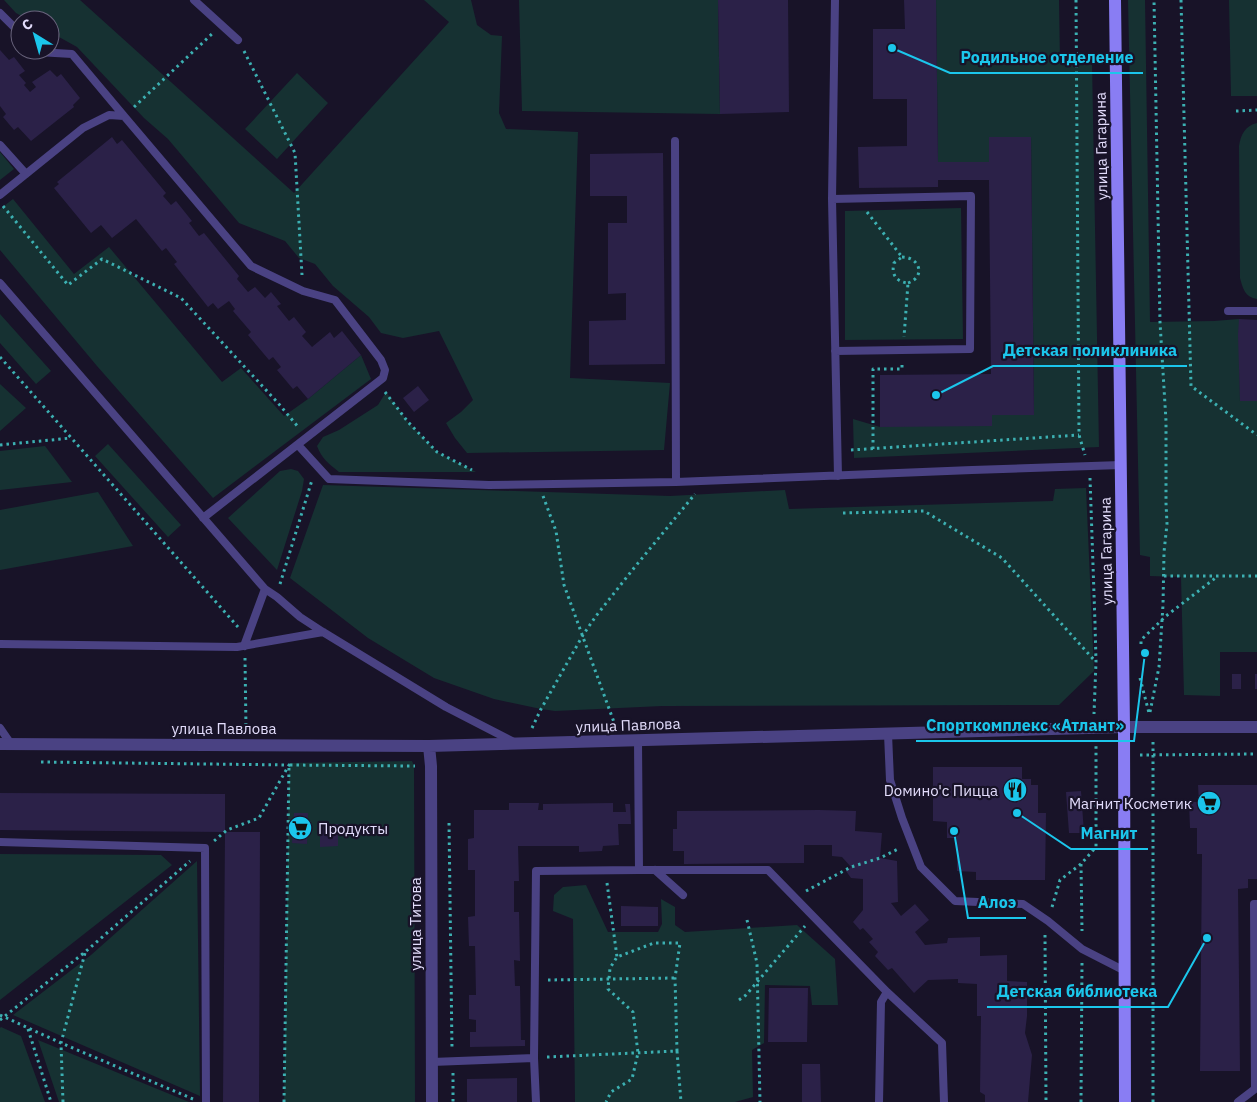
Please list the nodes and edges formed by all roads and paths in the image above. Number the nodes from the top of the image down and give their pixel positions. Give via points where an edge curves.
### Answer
1 (194, 0) edge
2 (835, 0) edge
3 (1076, 0) edge
4 (1116, 0) edge
5 (1154, 0) edge
6 (1181, 0) edge
7 (0, 13) edge
8 (10, 23) edge
9 (221, 25) junction
10 (238, 40) joint
11 (60, 53) edge
12 (1257, 110) edge
13 (1236, 111) dead end
14 (124, 116) junction
15 (675, 141) dead end
16 (0, 145) edge
17 (26, 174) junction
18 (0, 195) edge
19 (832, 199) junction
20 (856, 199) junction
21 (0, 202) edge
22 (902, 257) junction
23 (0, 283) edge
24 (908, 283) junction
25 (303, 291) junction
26 (1228, 311) dead end
27 (1257, 311) edge
28 (903, 350) junction
29 (835, 351) junction
30 (0, 357) edge
31 (378, 382) junction
32 (1079, 435) junction
33 (1257, 436) edge
34 (72, 438) junction
35 (307, 438) junction
36 (0, 445) edge
37 (298, 445) junction
38 (873, 449) junction
39 (838, 451) junction
40 (316, 465) junction
41 (1121, 465) junction
42 (1088, 467) junction
43 (838, 476) junction
44 (676, 482) junction
45 (705, 482) junction
46 (538, 484) junction
47 (489, 485) junction
48 (843, 512) dead end
49 (202, 518) junction
50 (1164, 576) junction
51 (1218, 576) junction
52 (1257, 576) edge
53 (265, 589) junction
54 (277, 597) junction
55 (1162, 620) junction
56 (323, 632) junction
57 (583, 635) junction
58 (0, 644) edge
59 (244, 646) junction
60 (1141, 649) dead end
61 (1096, 662) junction
62 (1140, 676) dead end
63 (1095, 722) junction
64 (1124, 727) junction
65 (1153, 727) junction
66 (1257, 727) edge
67 (0, 728) edge
68 (617, 730) dead end
69 (888, 734) junction
70 (638, 740) junction
71 (6, 744) edge
72 (523, 744) junction
73 (246, 745) junction
74 (429, 746) junction
75 (1153, 754) junction
76 (1257, 754) edge
77 (1124, 755) junction
78 (40, 762) dead end
79 (289, 765) junction
80 (431, 766) junction
81 (449, 817) dead end
82 (0, 842) edge
83 (911, 842) junction
84 (205, 848) junction
85 (1081, 864) junction
86 (606, 870) junction
87 (638, 870) junction
88 (655, 870) junction
89 (683, 895) dead end
90 (794, 897) junction
91 (1257, 904) edge
92 (814, 916) junction
93 (747, 920) dead end
94 (1048, 921) junction
95 (1082, 949) junction
96 (85, 952) junction
97 (617, 957) junction
98 (1124, 971) junction
99 (675, 978) junction
100 (535, 980) junction
101 (609, 980) junction
102 (758, 980) junction
103 (887, 992) junction
104 (740, 1000) dead end
105 (1, 1017) edge
106 (28, 1028) junction
107 (1256, 1038) edge
108 (61, 1044) junction
109 (677, 1051) junction
110 (638, 1053) junction
111 (534, 1058) junction
112 (453, 1061) junction
113 (432, 1062) junction
114 (1256, 1092) edge
115 (51, 1102) edge
116 (63, 1102) edge
117 (200, 1102) edge
118 (206, 1102) edge
119 (284, 1102) edge
120 (432, 1102) edge
121 (453, 1102) edge
122 (536, 1102) edge
123 (606, 1102) edge
124 (681, 1102) edge
125 (760, 1102) edge
126 (879, 1102) edge
127 (944, 1102) edge
128 (1046, 1102) edge
129 (1082, 1102) edge
130 (1125, 1102) edge
131 (1153, 1102) edge
132 (1238, 1102) edge

1 - 9 lane
2 - 19 lane
3 - 32 path
4 - 41 main road, улица Гагарина
5 - 50 path via 1160,322 1166,421
6 - 33 path via 1191,386
7 - 8 lane
9 - 10 lane
9 - 14 path
10 - 25 path via 295,153
11 - 14 lane via 72,54
12 - 13 path
14 - 17 lane via 109,115 84,128
14 - 25 lane via 250,266
15 - 44 lane
16 - 17 lane
17 - 18 lane
19 - 20 lane
19 - 29 lane
20 - 22 path
20 - 28 lane via 970,196 970,349
21 - 35 path via 68,286 102,259 181,298
22 - 24 path via 894,263 894,275
22 - 24 path via 912,259 918,266 918,276
23 - 49 lane
24 - 28 path
25 - 31 lane via 335,300 381,360 386,370
26 - 27 lane
28 - 29 lane
28 - 38 path via 902,369 873,369
29 - 39 lane
30 - 34 path
31 - 35 lane
31 - 47 path via 436,452 476,472
32 - 38 path
32 - 42 path
34 - 36 path
34 - 59 path via 244,634
35 - 37 lane
37 - 40 lane
37 - 49 lane
38 - 39 path
39 - 43 lane
40 - 47 lane via 329,479
40 - 54 path
41 - 42 lane
41 - 64 main road, улица Гагарина
42 - 43 lane
42 - 61 path
43 - 45 lane
44 - 45 lane
44 - 46 lane
45 - 57 path
46 - 47 lane
46 - 57 path via 556,531 564,585
48 - 61 path via 924,511 1002,558
49 - 53 lane
50 - 51 path
50 - 55 path
51 - 52 path
51 - 55 path
53 - 54 lane
53 - 59 lane
54 - 56 lane
55 - 60 path via 1141,640
55 - 62 path via 1159,666 1150,715
56 - 59 lane
56 - 72 lane via 446,707
57 - 68 path
57 - 72 path
58 - 59 lane
59 - 73 path
61 - 63 path
63 - 64 street, улица Павлова
63 - 69 street, улица Павлова
63 - 85 path via 1096,847
64 - 65 street, улица Павлова
64 - 77 main road, улица Гагарина
65 - 66 street, улица Павлова
65 - 75 path
67 - 71 lane
69 - 70 street, улица Павлова
69 - 83 lane via 890,780
70 - 72 street, улица Павлова
70 - 87 lane
71 - 73 street, улица Павлова
72 - 74 street, улица Павлова
73 - 74 street, улица Павлова
74 - 80 street, улица Титова
75 - 76 path
75 - 77 path
75 - 131 path
77 - 98 main road, улица Гагарина
78 - 79 path
79 - 80 path
79 - 84 path via 259,818 227,830
79 - 119 path
80 - 113 street, улица Титова
81 - 112 path
82 - 84 lane
83 - 90 path via 880,858 851,867
83 - 94 lane via 921,867 955,901 1022,904
84 - 96 path
84 - 118 lane
85 - 94 path via 1060,880
85 - 95 path
86 - 87 lane
86 - 97 path
86 - 100 lane via 536,871
87 - 88 lane
88 - 89 lane
88 - 90 lane via 768,870
90 - 92 lane
91 - 107 lane via 1254,904
92 - 102 path
92 - 103 lane
93 - 102 path
94 - 95 lane
94 - 128 path via 1045,930
95 - 98 lane
95 - 129 path
96 - 105 path
96 - 108 path
97 - 99 path via 654,943 680,943
97 - 101 path via 610,968
98 - 130 main road, улица Гагарина
99 - 101 path
99 - 109 path
100 - 101 path
100 - 111 lane
101 - 110 path via 608,988 633,1012
102 - 104 path
102 - 125 path
103 - 126 lane via 881,1002
103 - 127 lane via 942,1042
105 - 106 path
106 - 108 path
106 - 115 path
107 - 114 lane
108 - 116 path
108 - 117 path
109 - 110 path
109 - 124 path
110 - 111 path
110 - 123 path via 632,1080 611,1092
111 - 112 lane
111 - 122 lane
112 - 113 lane
112 - 121 path
113 - 120 street, улица Титова
114 - 132 lane

